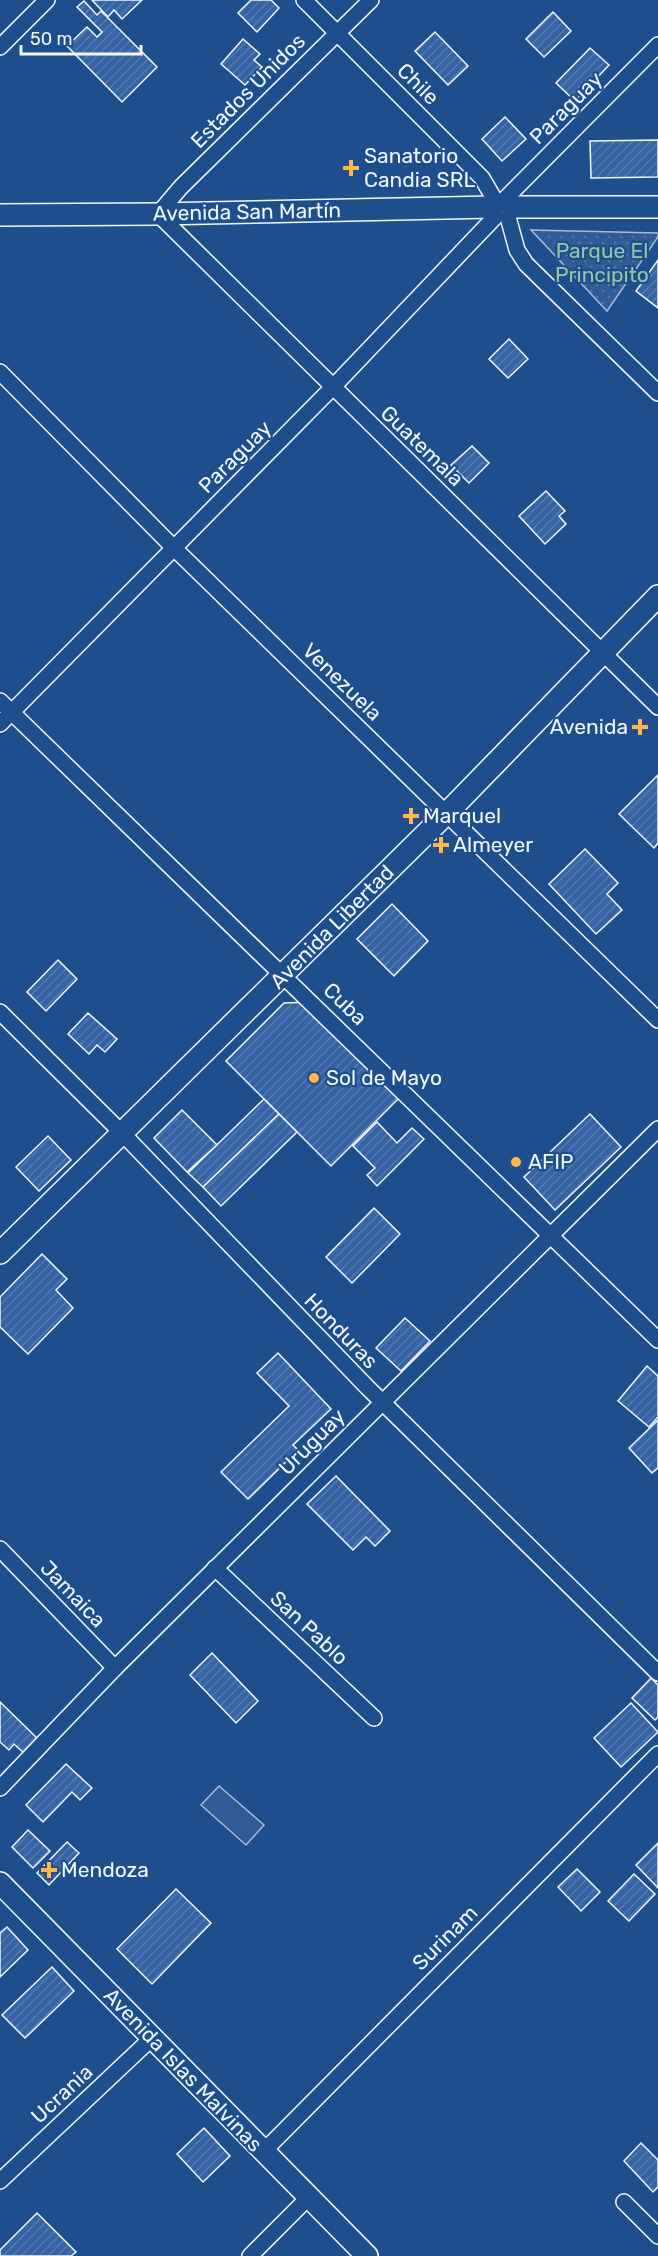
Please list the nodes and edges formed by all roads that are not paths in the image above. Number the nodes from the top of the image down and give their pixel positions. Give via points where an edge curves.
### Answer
1 (47, 0) edge
2 (304, 0) edge
3 (371, 0) edge
4 (337, 33) junction
5 (658, 45) edge
6 (0, 47) edge
7 (658, 207) edge
8 (502, 208) junction
9 (0, 214) edge
10 (158, 214) junction
11 (0, 372) edge
12 (332, 388) junction
13 (658, 393) edge
14 (174, 548) junction
15 (658, 596) edge
16 (604, 653) junction
17 (0, 700) edge
18 (658, 707) edge
19 (12, 712) junction
20 (0, 724) edge
21 (447, 813) junction
22 (284, 974) junction
23 (0, 1012) edge
24 (658, 1020) edge
25 (658, 1130) edge
26 (123, 1134) junction
27 (552, 1236) junction
28 (0, 1253) edge
29 (658, 1341) edge
30 (381, 1402) junction
31 (0, 1549) edge
32 (215, 1568) junction
33 (115, 1668) junction
34 (658, 1673) edge
35 (374, 1718) dead end
36 (658, 1754) edge
37 (0, 1788) edge
38 (0, 1883) edge
39 (153, 2037) junction
40 (263, 2152) junction
41 (0, 2181) edge
42 (308, 2198) junction
43 (624, 2202) dead end
44 (658, 2236) edge
45 (250, 2256) edge
46 (367, 2256) edge

1 - 6 street
2 - 4 street, Chile
3 - 4 street, Estados Unidos
4 - 8 street, Chile via 482,178
4 - 10 street, Estados Unidos
5 - 8 street, Paraguay
7 - 8 main road, Avenida San Martín
8 - 10 main road, Avenida San Martín
8 - 12 street, Paraguay
8 - 13 street, Chile via 526,264
9 - 10 main road, Avenida San Martín
10 - 12 street, Guatemala
11 - 14 street, Venezuela
12 - 14 street, Paraguay
12 - 16 street, Guatemala
14 - 19 street, Paraguay
14 - 21 street, Venezuela
15 - 16 main road, Avenida Libertad
16 - 18 street, Guatemala
16 - 21 main road, Avenida Libertad
17 - 19 street, Cuba
19 - 20 street, Paraguay
19 - 22 street, Cuba
21 - 22 main road, Avenida Libertad
21 - 24 street, Venezuela
22 - 26 main road, Avenida Libertad
22 - 27 street, Cuba
23 - 26 street, Honduras
25 - 27 street, Uruguay
26 - 28 main road, Avenida Libertad
26 - 30 street, Honduras
27 - 29 street, Cuba
27 - 30 street, Uruguay
30 - 32 street, Uruguay
30 - 34 street, Honduras
31 - 33 street, Jamaica
32 - 33 street, Uruguay
32 - 35 street, San Pablo
33 - 37 street, Uruguay
36 - 40 street, Surinam
38 - 39 main road, Avenida Islas Malvinas
39 - 40 main road, Avenida Islas Malvinas
39 - 41 street, Ucrania
40 - 42 main road, Avenida Islas Malvinas
42 - 45 street
42 - 46 main road, Avenida Islas Malvinas
43 - 44 street

